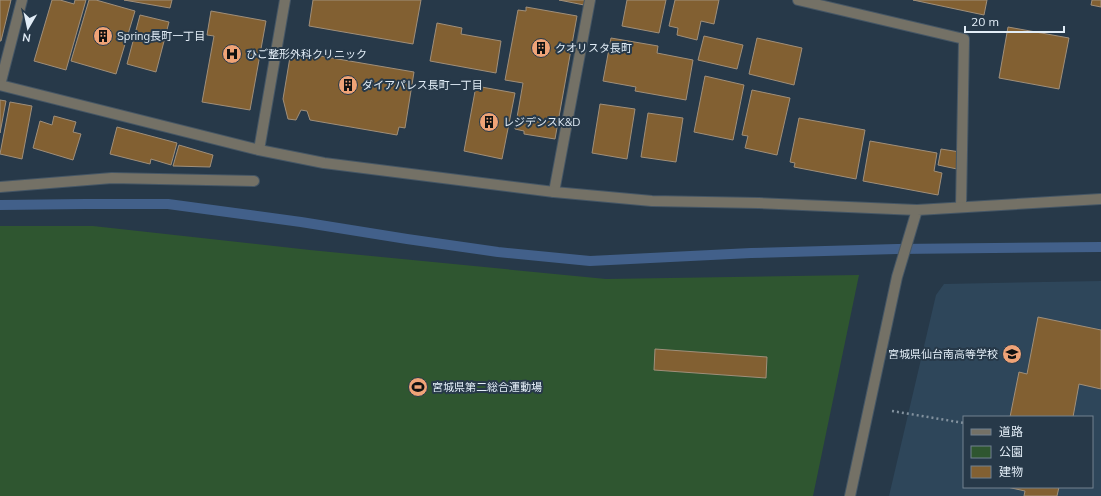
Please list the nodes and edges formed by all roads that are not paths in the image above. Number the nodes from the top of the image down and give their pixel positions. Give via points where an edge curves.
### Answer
1 (22, 0) edge
2 (285, 0) edge
3 (590, 0) edge
4 (798, 0) edge
5 (0, 85) edge
6 (259, 150) junction
7 (254, 181) dead end
8 (0, 187) edge
9 (554, 192) junction
10 (1101, 199) edge
11 (961, 208) junction
12 (916, 210) junction
13 (850, 496) edge

1 - 5 street
2 - 6 street
3 - 9 street
4 - 11 street via 964,39
5 - 6 street
6 - 9 street via 324,163
7 - 8 street via 112,178
9 - 12 street via 652,201
10 - 11 street
11 - 12 street
12 - 13 street via 897,277

